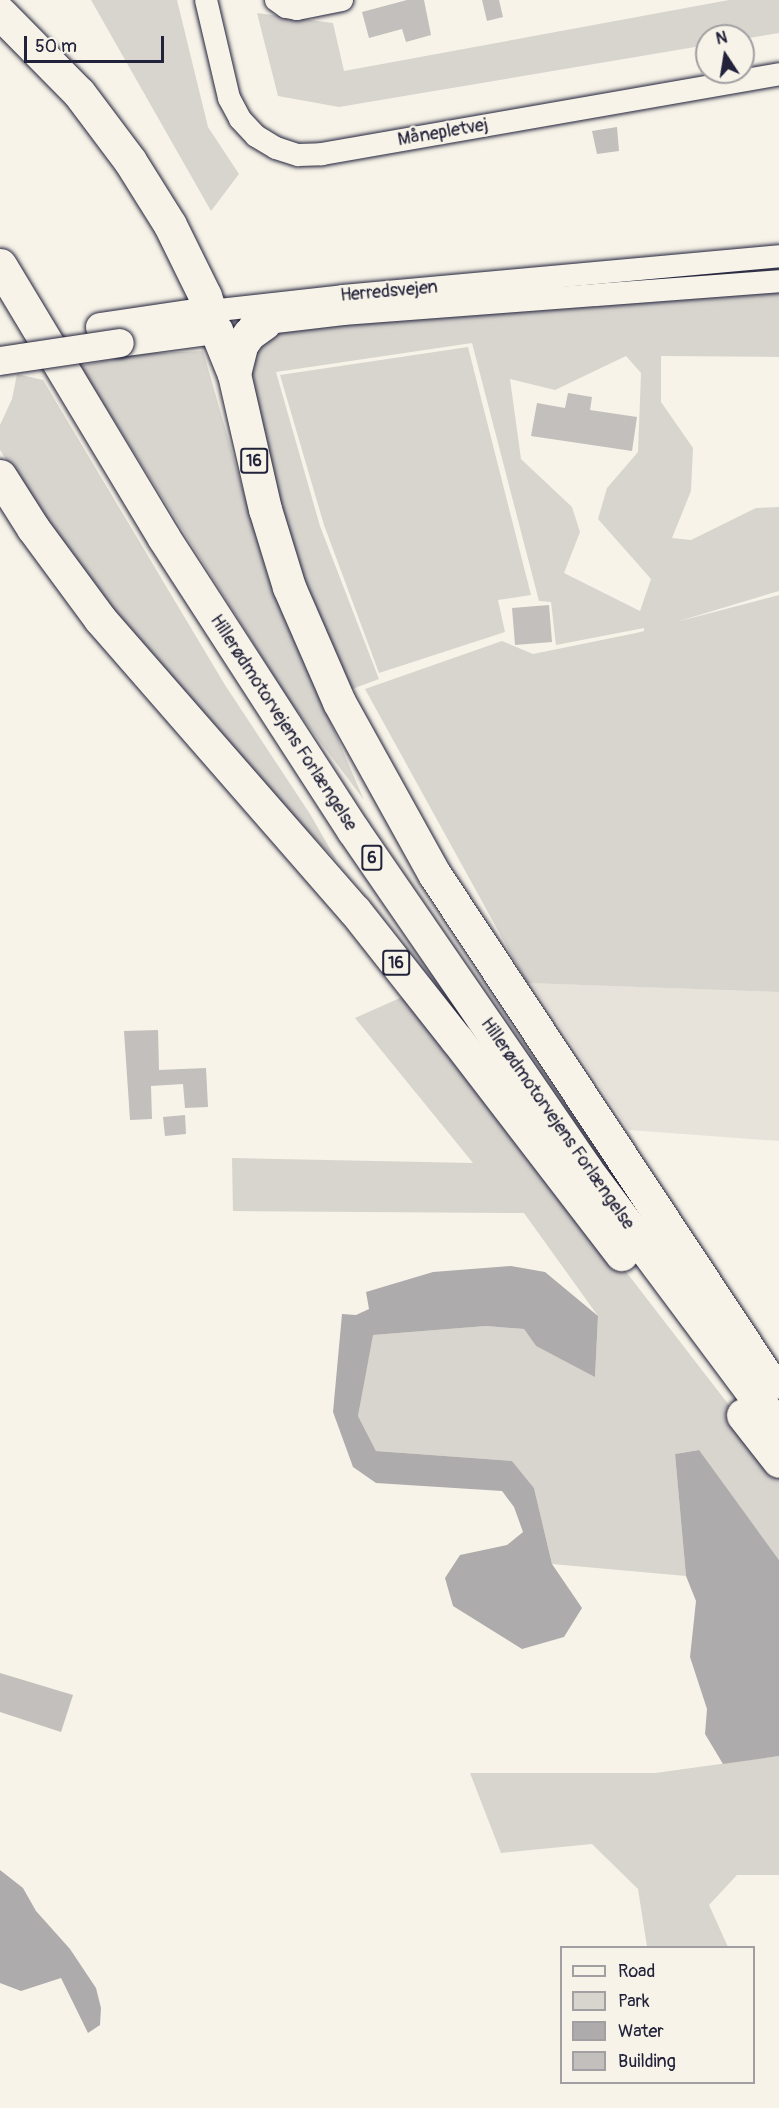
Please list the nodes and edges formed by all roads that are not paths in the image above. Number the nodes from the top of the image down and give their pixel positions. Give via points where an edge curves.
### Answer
1 (206, 0) edge
2 (276, 0) edge
3 (342, 0) edge
4 (0, 13) edge
5 (779, 74) edge
6 (779, 256) edge
7 (0, 265) edge
8 (779, 281) edge
9 (213, 321) junction
10 (264, 323) junction
11 (110, 335) junction
12 (0, 341) edge
13 (0, 361) edge
14 (234, 374) junction
15 (0, 476) edge
16 (779, 1398) edge
17 (779, 1428) edge
18 (779, 1461) edge

1 - 5 street, Månepletvej via 229,98 240,119 256,136 276,148 298,154 322,154
2 - 3 street via 286,8 297,9
4 - 9 highway via 79,93 130,161 170,225
6 - 9 street, Herredsvejen via 343,296
7 - 17 highway, Hillerødmotorvejens Forlængelse / 6 via 164,538 353,830 585,1168
8 - 10 street, Herredsvejen
9 - 10 street, Herredsvejen
9 - 11 main road, Herredsvejen
9 - 14 highway, 16
10 - 14 highway via 241,345
11 - 12 main road, Herredsvejen
11 - 13 main road, Herredsvejen, bridge
14 - 16 highway, 16 via 289,587 339,702 435,875
15 - 18 highway, 16 via 99,619 355,911

